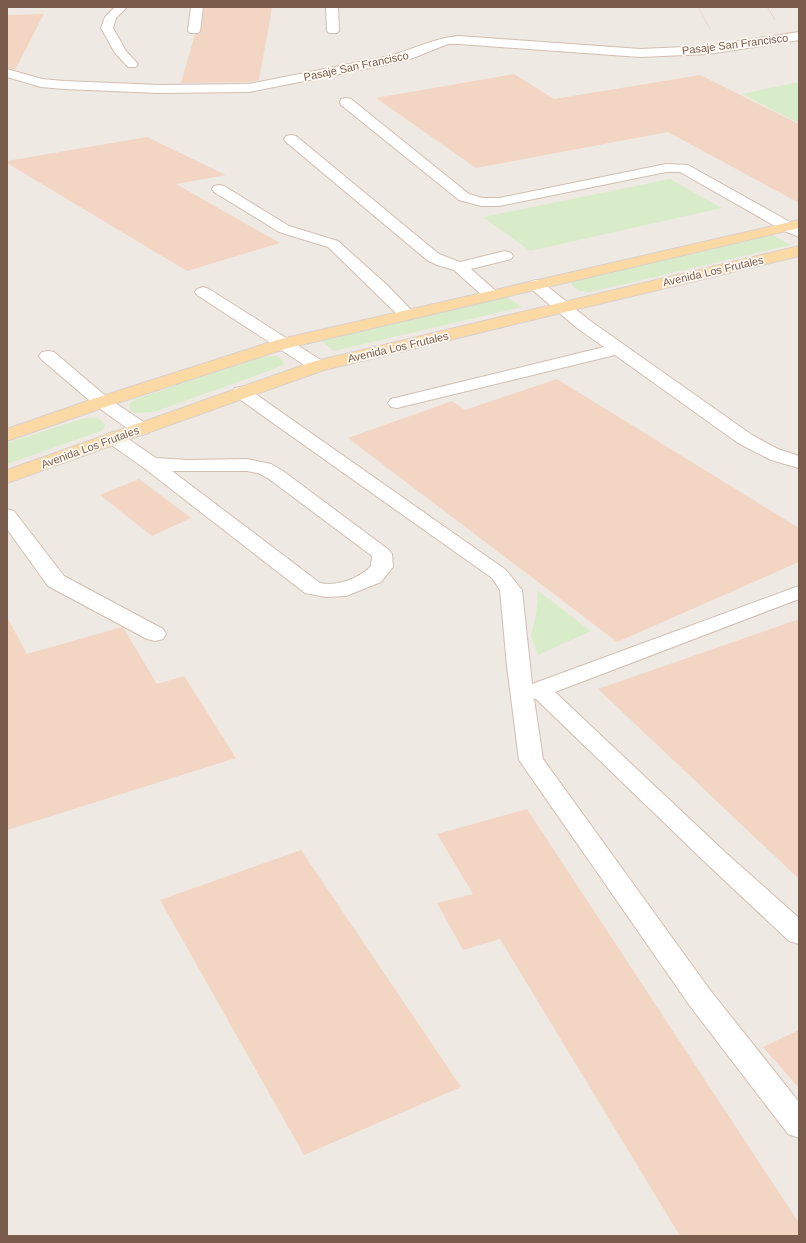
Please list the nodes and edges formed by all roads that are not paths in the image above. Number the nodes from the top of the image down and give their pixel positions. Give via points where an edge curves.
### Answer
1 (120, 7) edge
2 (197, 7) edge
3 (332, 7) edge
4 (194, 31) dead end
5 (333, 31) dead end
6 (799, 36) edge
7 (132, 64) dead end
8 (7, 73) edge
9 (346, 102) dead end
10 (291, 139) dead end
11 (219, 189) dead end
12 (795, 228) edge
13 (799, 251) edge
14 (506, 256) dead end
15 (460, 267) junction
16 (536, 285) junction
17 (203, 292) dead end
18 (491, 295) junction
19 (563, 308) junction
20 (407, 314) junction
21 (283, 344) junction
22 (617, 349) junction
23 (48, 356) dead end
24 (318, 366) junction
25 (241, 392) junction
26 (102, 402) junction
27 (397, 403) dead end
28 (141, 429) junction
29 (7, 435) edge
30 (114, 438) junction
31 (799, 462) edge
32 (151, 464) junction
33 (7, 477) edge
34 (7, 515) edge
35 (799, 592) edge
36 (155, 634) dead end
37 (530, 693) junction
38 (799, 934) edge
39 (799, 1125) edge

1 - 7 street via 111,17 107,28 121,53
2 - 4 street
3 - 5 street
6 - 8 street, Pasaje San Francisco via 708,50 640,53 446,41 385,61 249,88 159,89 64,85 40,83
9 - 12 street via 464,197 481,202 499,202 675,167 683,168
10 - 15 street via 433,256
11 - 20 street via 284,230 333,244
12 - 16 main road
13 - 19 main road, Avenida Los Frutales
14 - 15 street
15 - 18 street
16 - 18 main road
16 - 19 street
17 - 21 street
18 - 20 main road
19 - 22 street
19 - 24 main road, Avenida Los Frutales
20 - 21 main road
21 - 24 street
21 - 26 main road
22 - 27 street
22 - 31 street via 745,439 763,449
23 - 26 street
24 - 25 main road, Avenida Los Frutales
25 - 28 main road, Avenida Los Frutales
25 - 37 street via 499,574 511,590
26 - 28 street
26 - 29 main road
28 - 30 main road, Avenida Los Frutales
30 - 32 street
30 - 33 main road, Avenida Los Frutales
32 - 32 street via 247,464 264,468 276,474 382,554 382,567 373,576 338,591 313,588
34 - 36 street via 56,581
35 - 37 street
37 - 38 street
37 - 39 street via 529,750 537,770 700,998

